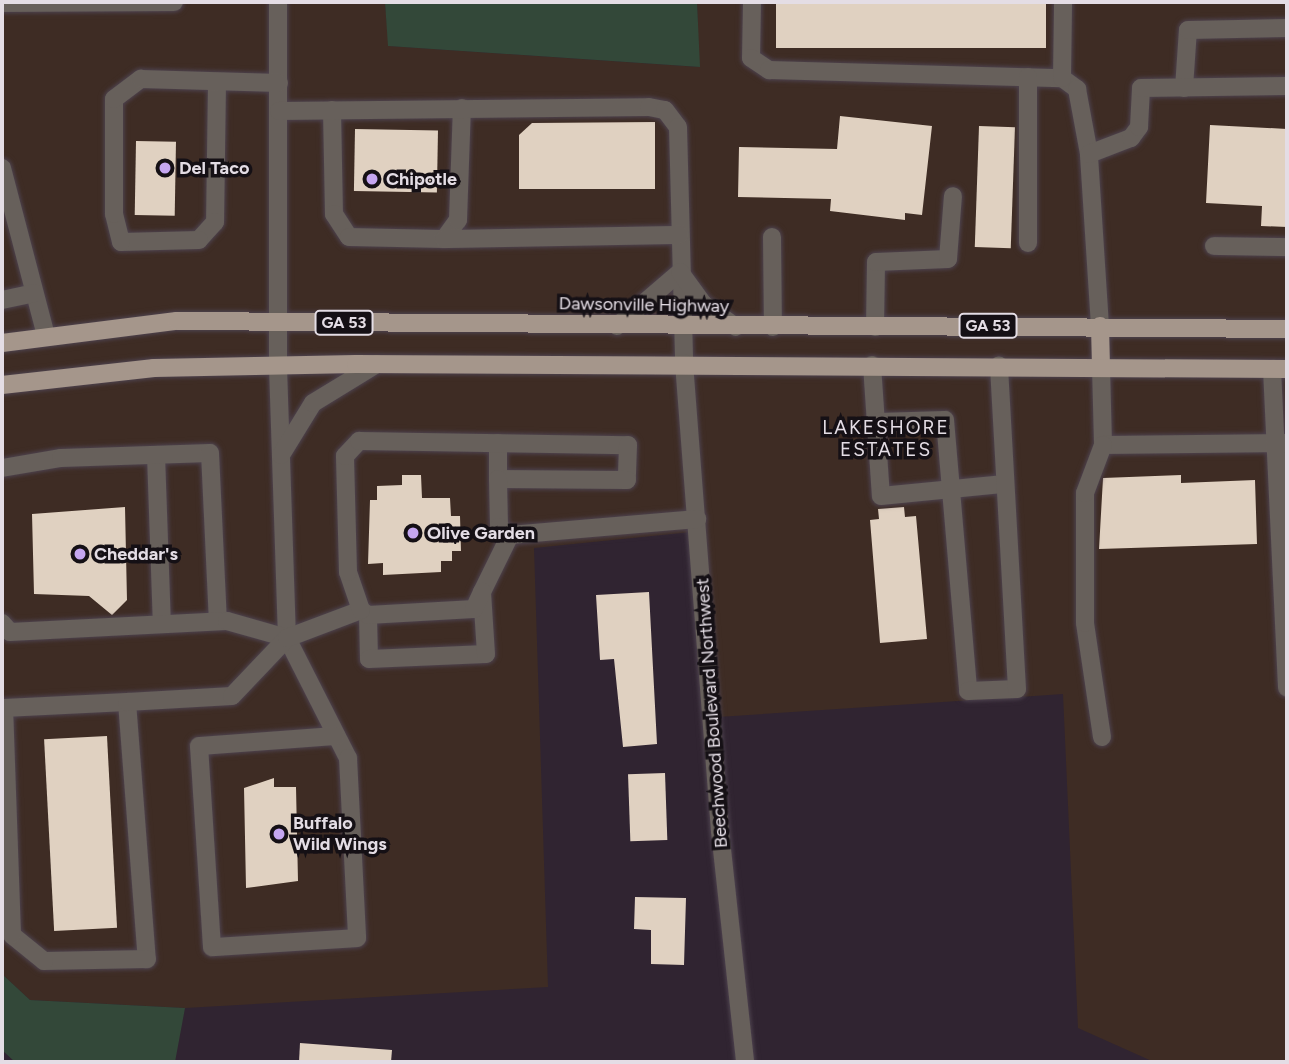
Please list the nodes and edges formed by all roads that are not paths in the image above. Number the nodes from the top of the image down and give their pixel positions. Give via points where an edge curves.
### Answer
1 (174, 2) edge
2 (278, 2) edge
3 (752, 2) edge
4 (1063, 2) edge
5 (2, 3) edge
6 (1287, 28) edge
7 (1028, 77) junction
8 (1062, 78) junction
9 (217, 83) junction
10 (279, 83) junction
11 (1287, 86) edge
12 (1184, 88) junction
13 (462, 108) junction
14 (332, 110) junction
15 (279, 111) junction
16 (1089, 154) junction
17 (2, 168) edge
18 (953, 197) dead end
19 (680, 235) junction
20 (772, 237) dead end
21 (444, 239) junction
22 (1028, 243) dead end
23 (1214, 246) dead end
24 (1287, 247) edge
25 (680, 272) junction
26 (34, 293) junction
27 (2, 300) edge
28 (281, 324) junction
29 (617, 326) junction
30 (1100, 326) junction
31 (687, 327) junction
32 (736, 327) junction
33 (773, 327) junction
34 (875, 327) junction
35 (1287, 329) edge
36 (46, 336) junction
37 (2, 343) edge
38 (684, 363) junction
39 (377, 364) junction
40 (872, 365) junction
41 (999, 366) junction
42 (278, 367) junction
43 (1101, 367) junction
44 (1280, 369) edge
45 (2, 385) edge
46 (877, 422) junction
47 (498, 443) junction
48 (1282, 443) edge
49 (1103, 445) junction
50 (156, 455) junction
51 (281, 455) junction
52 (2, 468) edge
53 (498, 479) junction
54 (1004, 484) junction
55 (951, 489) junction
56 (697, 519) junction
57 (510, 536) junction
58 (482, 592) junction
59 (1285, 592) edge
60 (365, 612) junction
61 (218, 621) junction
62 (2, 623) edge
63 (162, 624) junction
64 (287, 638) junction
65 (1286, 643) edge
66 (1287, 688) edge
67 (127, 702) junction
68 (336, 736) junction
69 (1102, 737) dead end
70 (745, 1062) edge

1 - 5 street
2 - 10 street
3 - 7 street via 751,58 769,70
4 - 8 street
6 - 12 street via 1188,30
7 - 8 street
7 - 22 street
8 - 16 street via 1077,89
9 - 9 street via 215,222 199,240 121,242 114,214 114,99 141,79
9 - 10 street
10 - 15 street
11 - 12 street
12 - 16 street via 1141,88 1139,127 1131,138
13 - 14 street
13 - 19 street, Beechwood Boulevard Northwest via 665,110 678,127
13 - 21 street via 458,219
14 - 15 street
14 - 21 street via 334,214 349,237
15 - 28 street
16 - 30 street
17 - 26 street
18 - 34 street via 948,258 876,261
19 - 21 street
19 - 25 street, Beechwood Boulevard Northwest
20 - 33 street
23 - 24 street
25 - 29 street
25 - 31 street, Beechwood Boulevard Northwest
25 - 32 street via 703,304
26 - 27 street
26 - 36 street
28 - 29 main road, Dawsonville Highway / GA 53
28 - 36 main road, Dawsonville Highway / GA 53 via 177,321
28 - 42 street
29 - 31 main road, Dawsonville Highway / GA 53
30 - 34 main road, Dawsonville Highway / GA 53
30 - 35 main road, Dawsonville Highway / GA 53
30 - 43 main road
31 - 32 main road, Dawsonville Highway / GA 53
31 - 38 street, Beechwood Boulevard Northwest
32 - 33 main road, Dawsonville Highway / GA 53
33 - 34 main road, Dawsonville Highway / GA 53
36 - 37 main road, Dawsonville Highway / GA 53
38 - 39 main road
38 - 40 main road
38 - 56 street, Beechwood Boulevard Northwest
39 - 42 main road
39 - 51 street via 313,403
40 - 41 main road
40 - 46 street
41 - 43 main road
41 - 54 street
42 - 45 main road via 154,368
42 - 51 street
43 - 44 main road
43 - 49 street
44 - 48 street
46 - 55 street via 945,420
46 - 55 street via 881,496
47 - 53 street
47 - 53 street via 628,445 627,480
47 - 60 street via 359,441 345,456 348,572
48 - 49 street
48 - 59 street
49 - 69 street via 1084,493 1085,623
50 - 52 street via 61,458
50 - 61 street via 210,453
50 - 63 street
51 - 64 street
53 - 57 street via 499,527
54 - 55 street
54 - 55 street via 1017,689 968,691
56 - 57 street
56 - 70 street, Beechwood Boulevard Northwest
57 - 58 street
58 - 60 street via 474,609
58 - 60 street via 485,654 369,659
59 - 65 street
60 - 64 street
61 - 63 street
61 - 64 street
62 - 63 street via 10,632
64 - 67 street via 232,696
64 - 68 street
65 - 66 street
67 - 67 street via 4,708 12,935 44,961 147,958
68 - 68 street via 348,758 357,938 212,947 199,746

